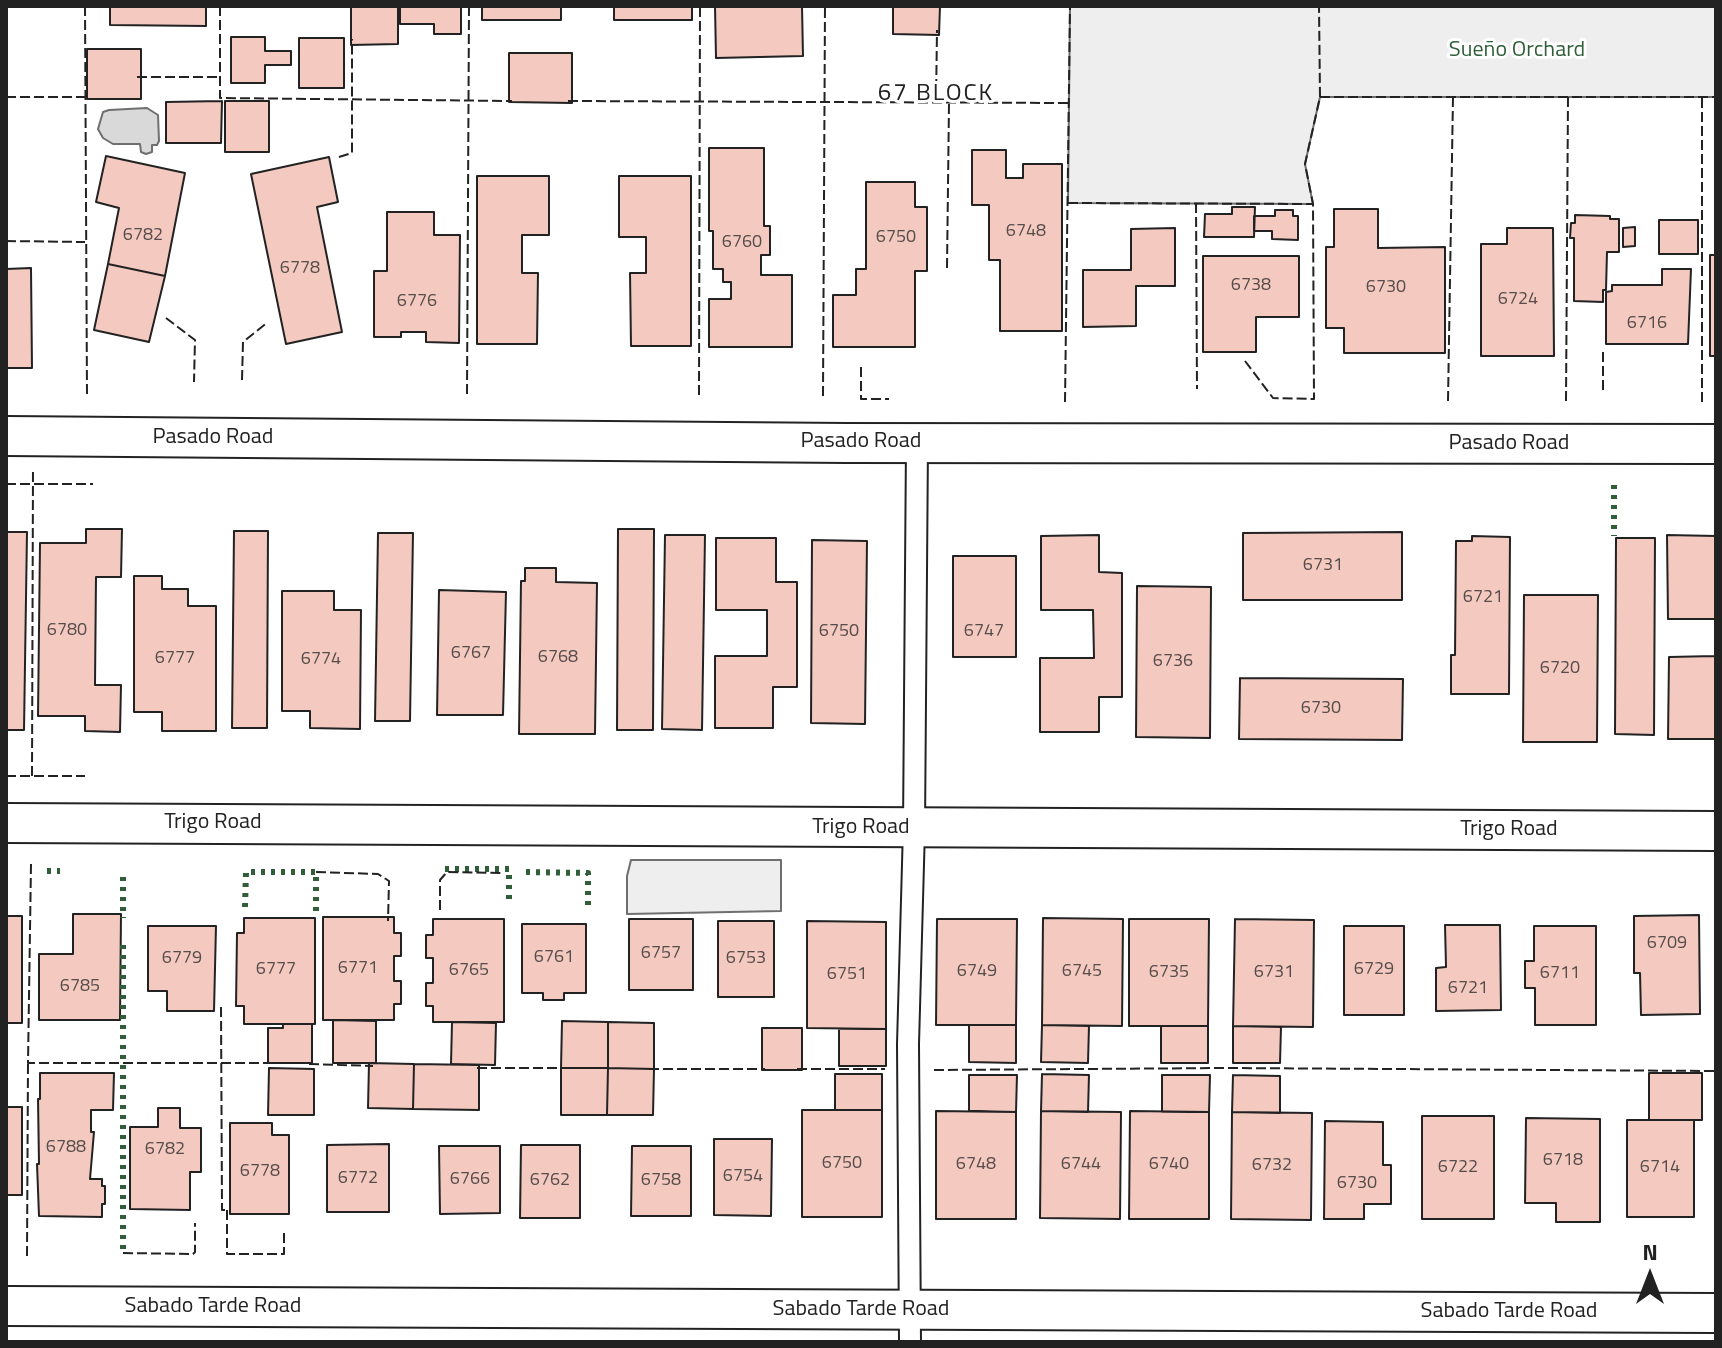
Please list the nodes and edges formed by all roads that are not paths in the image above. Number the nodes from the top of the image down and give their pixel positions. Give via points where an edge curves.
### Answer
1 (6, 436) edge
2 (917, 443) junction
3 (1716, 444) edge
4 (6, 823) edge
5 (914, 828) junction
6 (1716, 831) edge
7 (6, 1306) edge
8 (1716, 1313) edge
9 (910, 1326) edge

1 - 2 street, Pasado Road
2 - 3 street, Pasado Road
2 - 5 lane
4 - 5 street, Trigo Road
5 - 6 street, Trigo Road
5 - 9 lane via 908,1044
7 - 9 street, Sabado Tarde Road
8 - 9 street, Sabado Tarde Road

